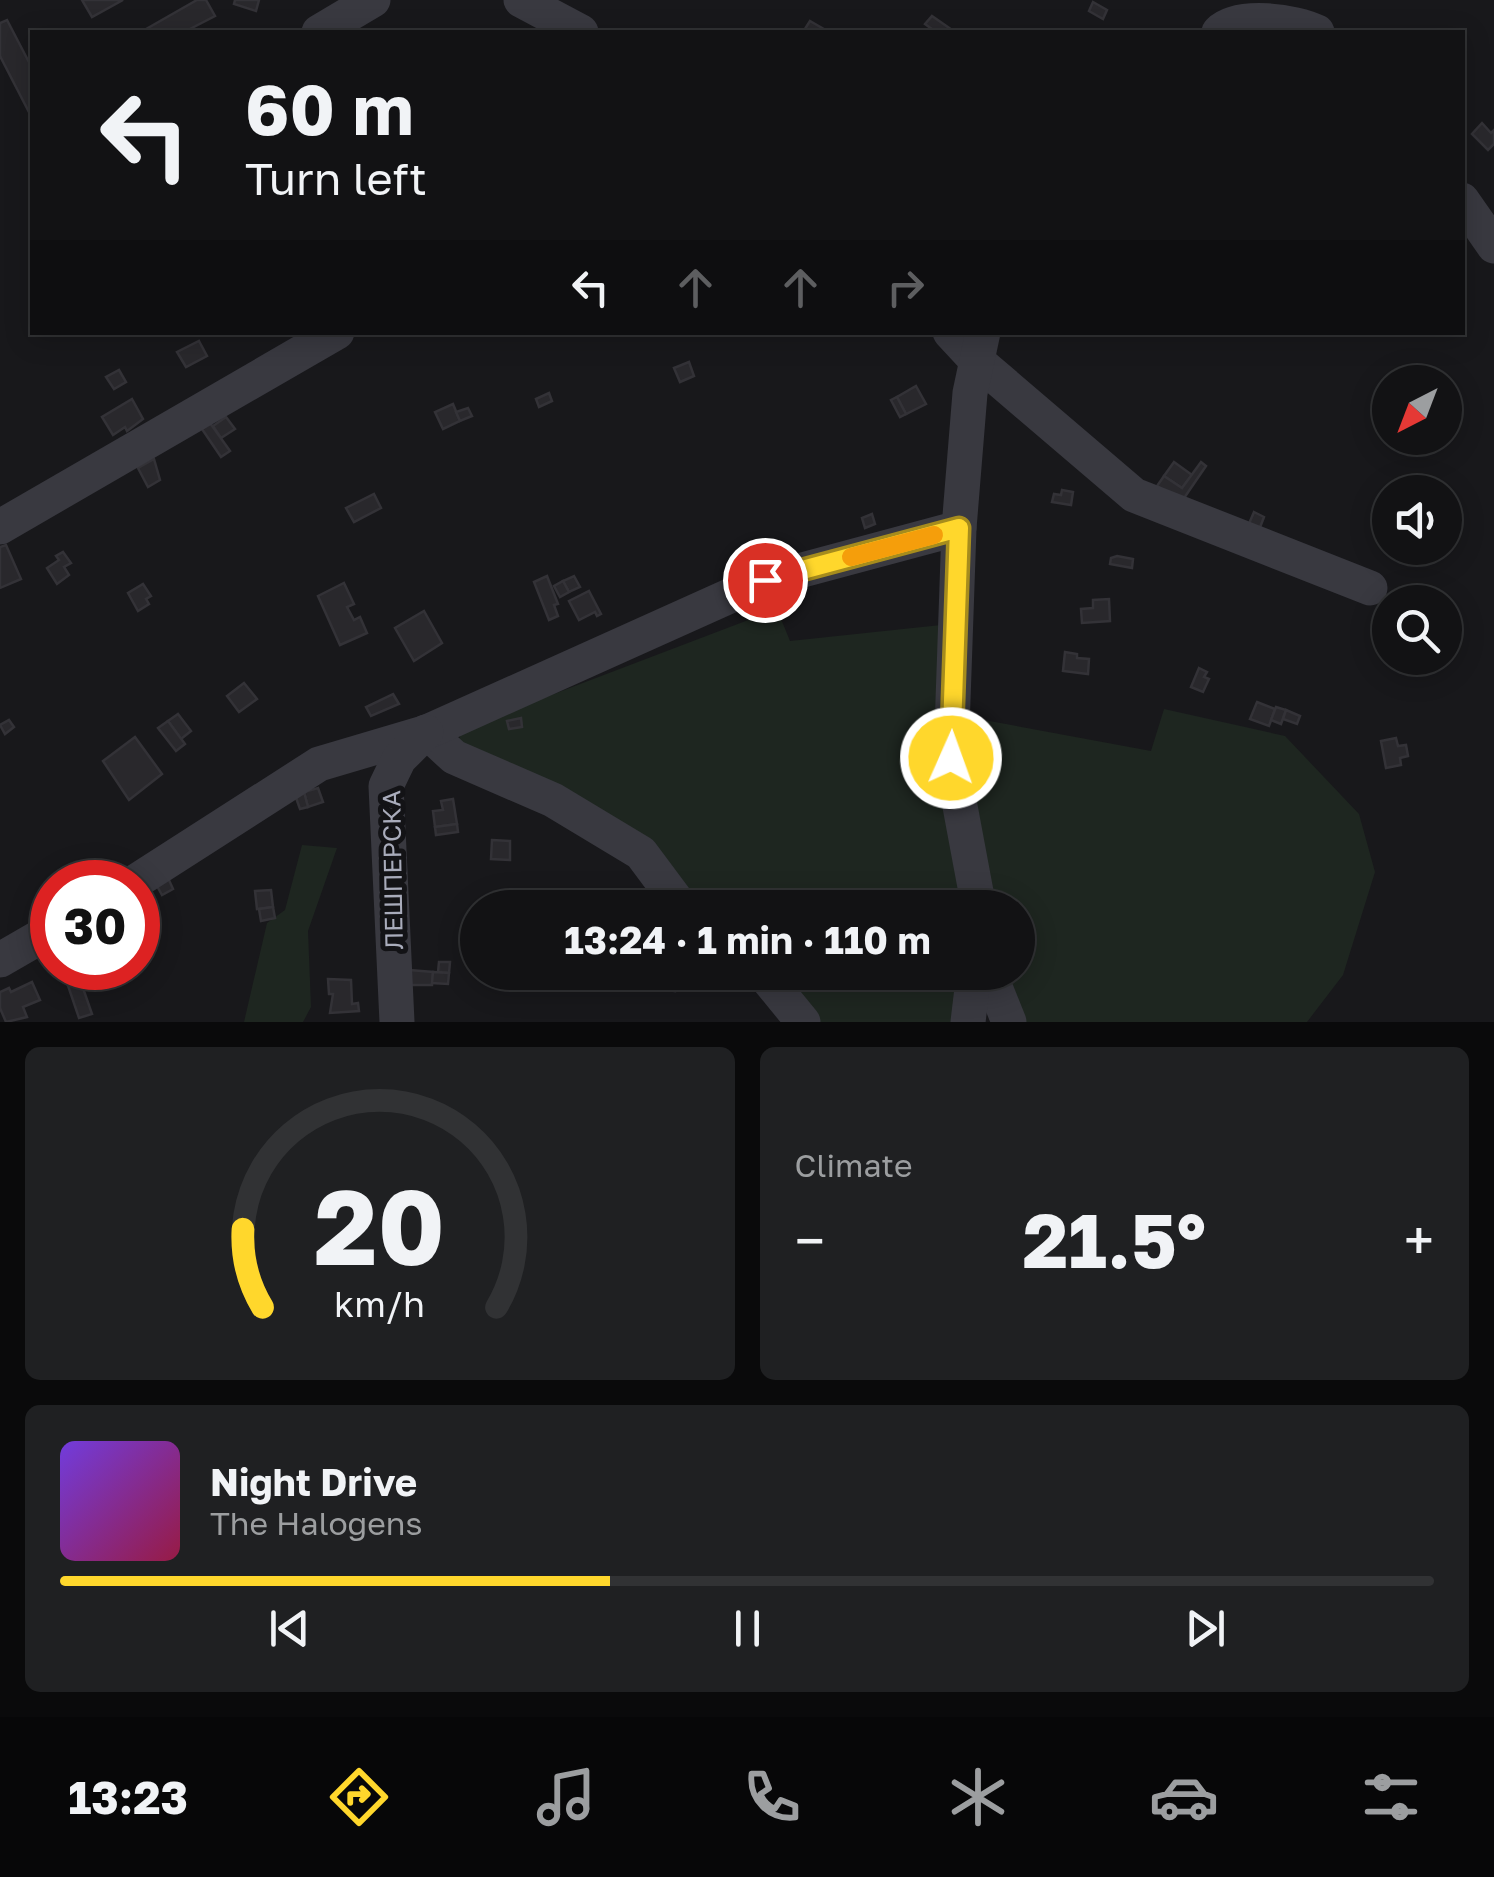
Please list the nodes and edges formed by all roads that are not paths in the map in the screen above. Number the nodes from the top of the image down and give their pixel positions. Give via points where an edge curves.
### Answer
1 (373, 0) edge
2 (522, 0) edge
3 (1253, 11) edge
4 (323, 30) edge
5 (578, 30) edge
6 (1221, 30) edge
7 (1308, 30) edge
8 (1465, 204) edge
9 (1494, 246) edge
10 (332, 335) edge
11 (956, 335) edge
12 (980, 346) edge
13 (0, 527) edge
14 (959, 528) junction
15 (1370, 588) dead end
16 (427, 732) junction
17 (160, 867) edge
18 (669, 890) edge
19 (976, 890) edge
20 (30, 943) edge
21 (0, 960) edge
22 (777, 990) edge
23 (972, 990) edge
24 (996, 990) edge
25 (396, 1022) edge
26 (803, 1022) edge
27 (968, 1022) edge
28 (1009, 1022) edge

1 - 4 street
2 - 5 street
3 - 6 street
3 - 7 street
8 - 9 street
10 - 13 street
11 - 12 street
12 - 14 street
12 - 15 street via 1134,496
14 - 16 street via 765,580
14 - 19 street via 951,758
16 - 17 street via 319,764
16 - 18 street via 454,757 553,800 641,853
16 - 25 street, ЛЕШПЕРСКА via 399,759 386,786
20 - 21 street
22 - 26 street
23 - 27 street
24 - 28 street

